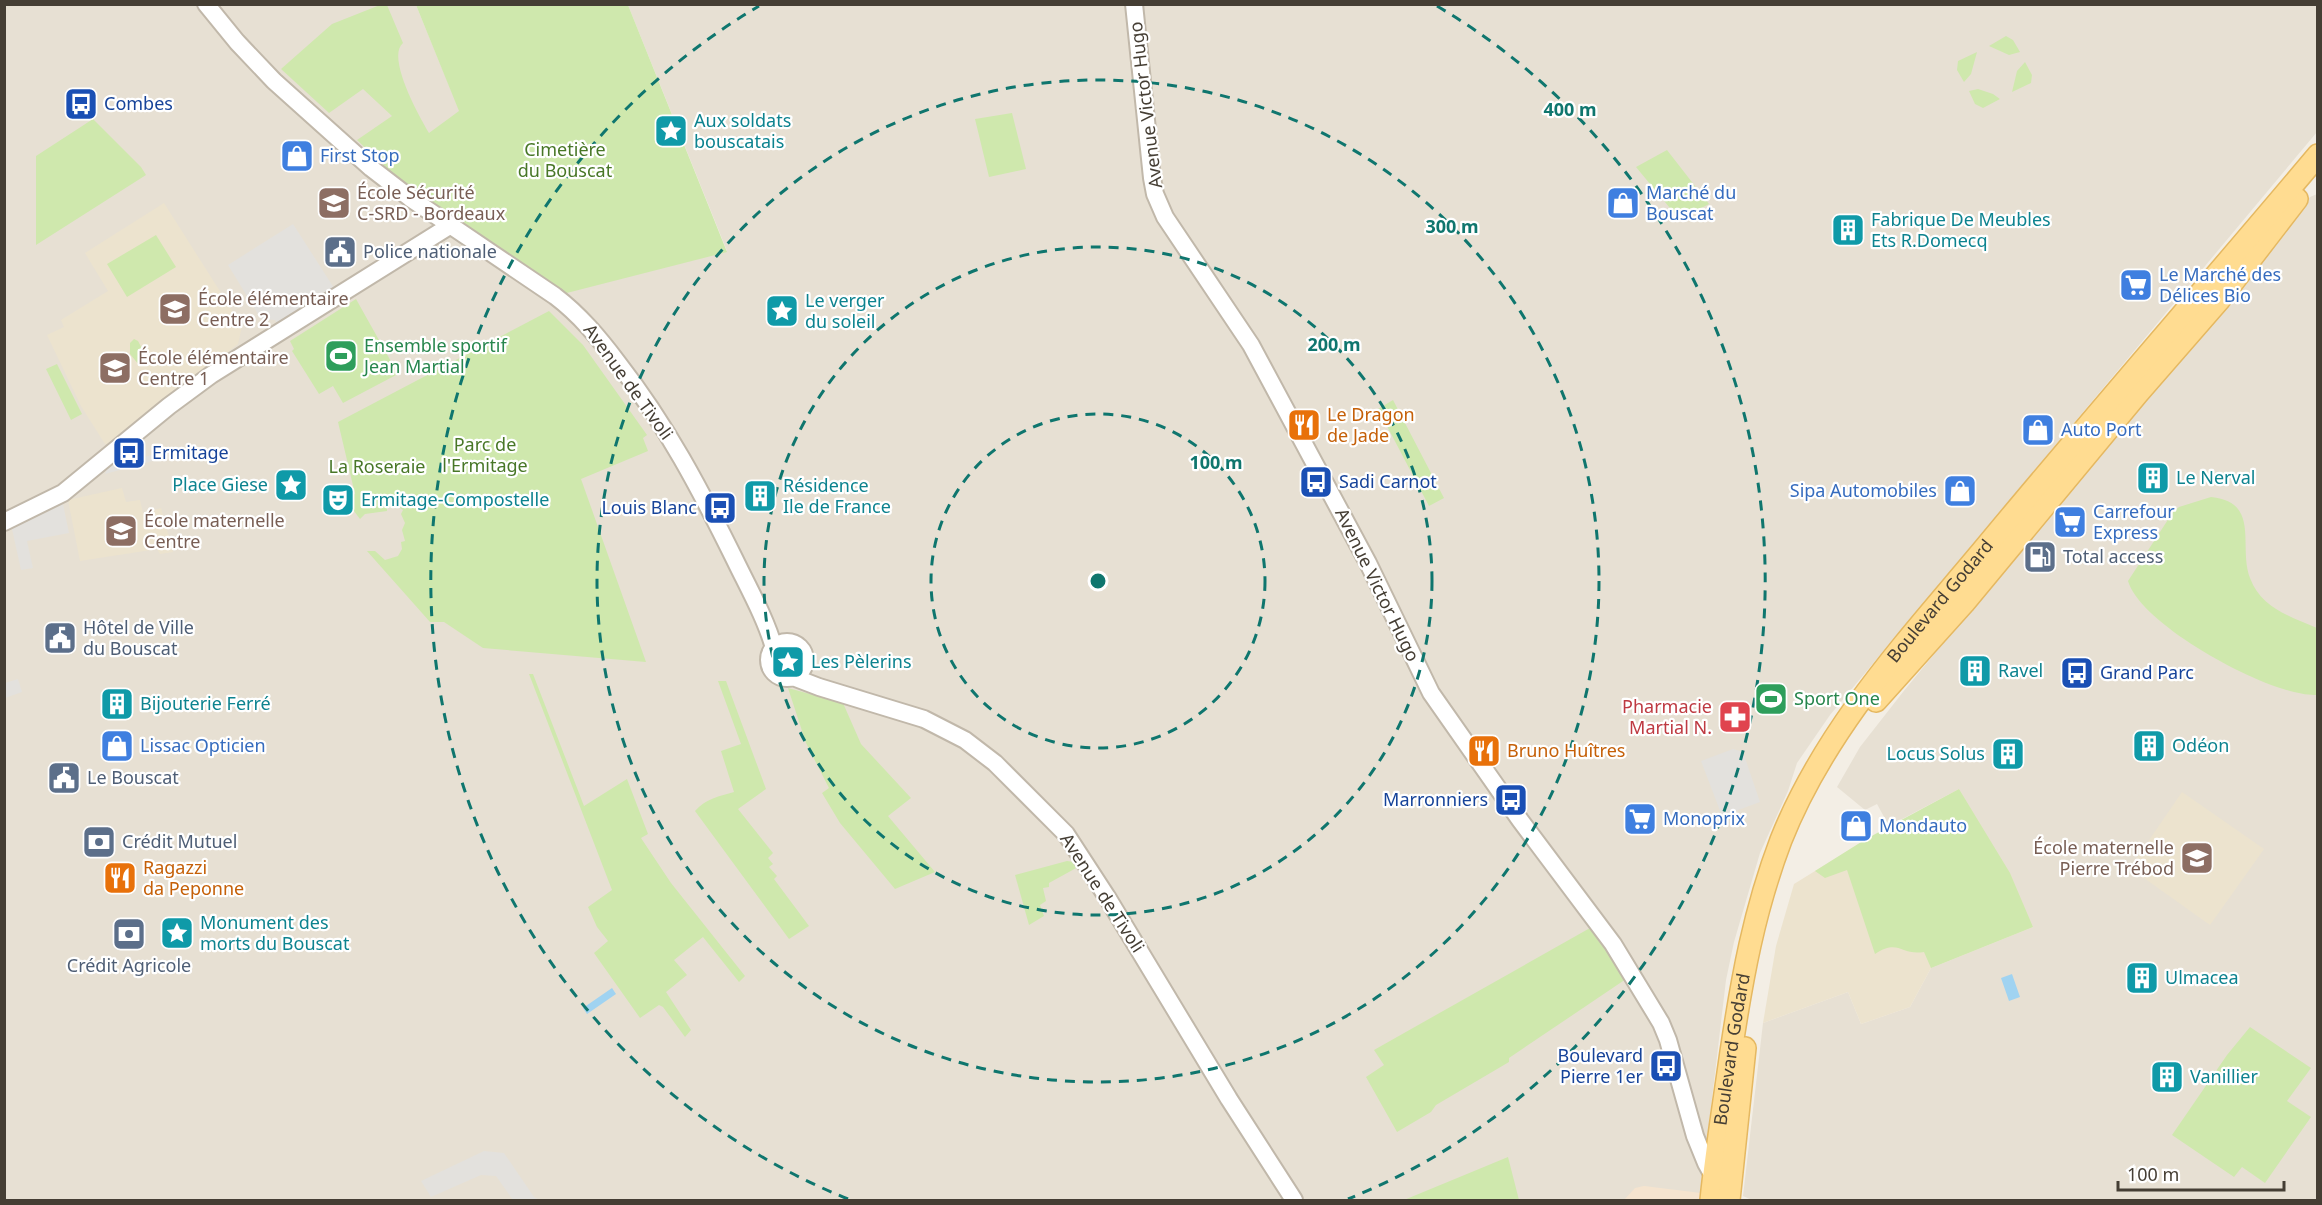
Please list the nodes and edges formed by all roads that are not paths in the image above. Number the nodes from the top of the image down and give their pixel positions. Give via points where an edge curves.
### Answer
1 (206, 4) edge
2 (1134, 4) edge
3 (2318, 155) edge
4 (2318, 172) edge
5 (451, 225) junction
6 (4, 522) edge
7 (777, 645) junction
8 (798, 672) junction
9 (1695, 1136) junction
10 (1713, 1176) junction
11 (1294, 1200) edge
12 (1722, 1200) edge

1 - 5 street, Avenue de Tivoli via 255,61 316,120 410,198
2 - 9 street, Avenue Victor Hugo via 1152,177 1165,217 1251,345 1368,564 1431,693 1613,945 1661,1023
3 - 10 main road, Boulevard Godard via 1950,586 1863,696 1818,764 1782,840 1752,928
4 - 12 main road, Boulevard Godard via 2220,299 1874,704 1829,770 1793,845 1758,959
5 - 6 street via 211,375 63,493
5 - 7 street, Avenue de Tivoli via 555,296 604,345 643,396 699,486
7 - 8 street via 791,642 801,648 805,657
7 - 8 street via 769,660 772,670 779,676
8 - 11 street, Avenue de Tivoli via 819,687 924,719 965,740 995,763 1066,834
9 - 10 street, Avenue Victor Hugo
9 - 12 street, Avenue Victor Hugo via 1700,1173
10 - 12 main road, Boulevard Godard

